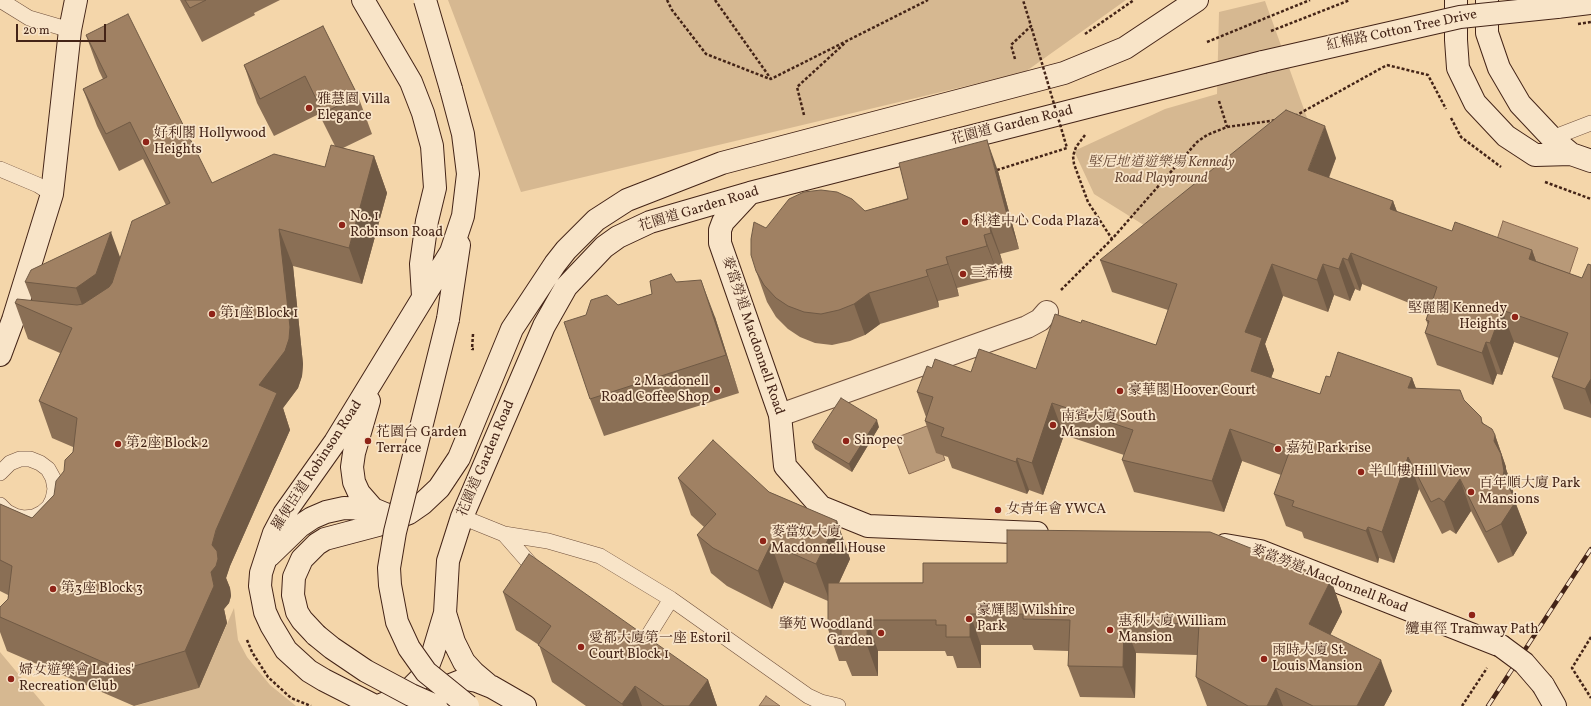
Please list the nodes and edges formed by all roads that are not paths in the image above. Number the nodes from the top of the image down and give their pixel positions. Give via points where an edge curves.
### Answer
1 (0, 0) edge
2 (20, 0) edge
3 (76, 0) edge
4 (363, 0) edge
5 (425, 0) edge
6 (1197, 0) edge
7 (1456, 0) edge
8 (1487, 0) edge
9 (1534, 0) edge
10 (1591, 3) edge
11 (1557, 7) junction
12 (29, 18) junction
13 (70, 30) junction
14 (1263, 62) joint
15 (1591, 123) edge
16 (1552, 138) junction
17 (1581, 157) edge
18 (0, 169) edge
19 (750, 193) junction
20 (52, 194) junction
21 (463, 216) junction
22 (423, 296) junction
23 (1046, 312) dead end
24 (0, 355) edge
25 (378, 373) junction
26 (780, 415) junction
27 (0, 473) edge
28 (0, 505) edge
29 (374, 509) junction
30 (400, 517) junction
31 (462, 517) junction
32 (504, 534) junction
33 (1057, 534) edge
34 (1208, 542) edge
35 (264, 561) junction
36 (543, 579) edge
37 (671, 599) junction
38 (445, 613) junction
39 (643, 644) edge
40 (492, 687) junction
41 (1549, 700) edge
42 (375, 706) edge
43 (378, 706) edge
44 (437, 706) edge
45 (468, 706) edge
46 (525, 706) edge
47 (838, 706) edge

1 - 12 lane
2 - 12 lane
3 - 13 main road
4 - 22 main road via 411,82 432,146 435,188 427,222 422,264
5 - 21 main road, 羅便臣道 Robinson Road, bridge via 462,134 468,174
6 - 30 main road, 花園道 Garden Road via 1125,48 1064,73 722,164 649,191 596,220 566,250 512,328 459,458 439,488 422,504
7 - 17 main road via 1458,68 1475,103 1506,136 1535,155
8 - 16 main road via 1488,33 1499,68 1520,104
9 - 11 main road
10 - 11 main road, 紅棉路 Cotton Tree Drive
11 - 14 main road, 紅棉路 Cotton Tree Drive, bridge via 1460,17
12 - 13 lane
13 - 20 main road
14 - 19 main road, 花園道 Garden Road
15 - 16 lane
16 - 17 main road
18 - 20 lane via 38,185
19 - 26 main road, 麥當勞道 Macdonnell Road via 723,222 720,243
19 - 31 main road, 花園道 Garden Road via 650,222 604,247 578,272 566,287 544,326
20 - 24 main road via 19,322
21 - 22 main road, 羅便臣道 Robinson Road via 451,252
21 - 45 main road, bridge via 448,319 395,532 389,568 397,622 409,648 426,672
22 - 25 main road, 羅便臣道 Robinson Road
23 - 26 main road via 1040,320 1027,326
25 - 29 main road, 羅便臣道 Robinson Road via 352,467 359,493
25 - 35 main road, 羅便臣道 Robinson Road via 335,442 284,514
26 - 33 main road, 麥當勞道 Macdonnell Road via 785,466 821,507 868,526
27 - 28 lane via 10,463 30,459 48,469 55,489 49,507 34,517 15,516
29 - 30 main road, 羅便臣道 Robinson Road
29 - 35 main road via 344,508 312,518 300,526
30 - 44 main road, bridge via 325,539 317,544 302,559 294,577 293,595 302,620 332,648 366,671
31 - 32 lane
31 - 38 main road, 花園道 Garden Road via 448,561
32 - 36 lane
32 - 37 lane via 548,541 600,556
34 - 41 main road, 麥當勞道 Macdonnell Road, bridge via 1260,551 1501,646 1524,663
35 - 42 main road via 261,597 271,625 286,650 319,677
37 - 39 lane
37 - 47 lane via 808,696
38 - 40 main road via 454,642 464,662
38 - 43 main road, 花園道 Garden Road via 434,653 421,678 399,698
40 - 44 main road via 466,679 459,681 451,685
40 - 46 main road

